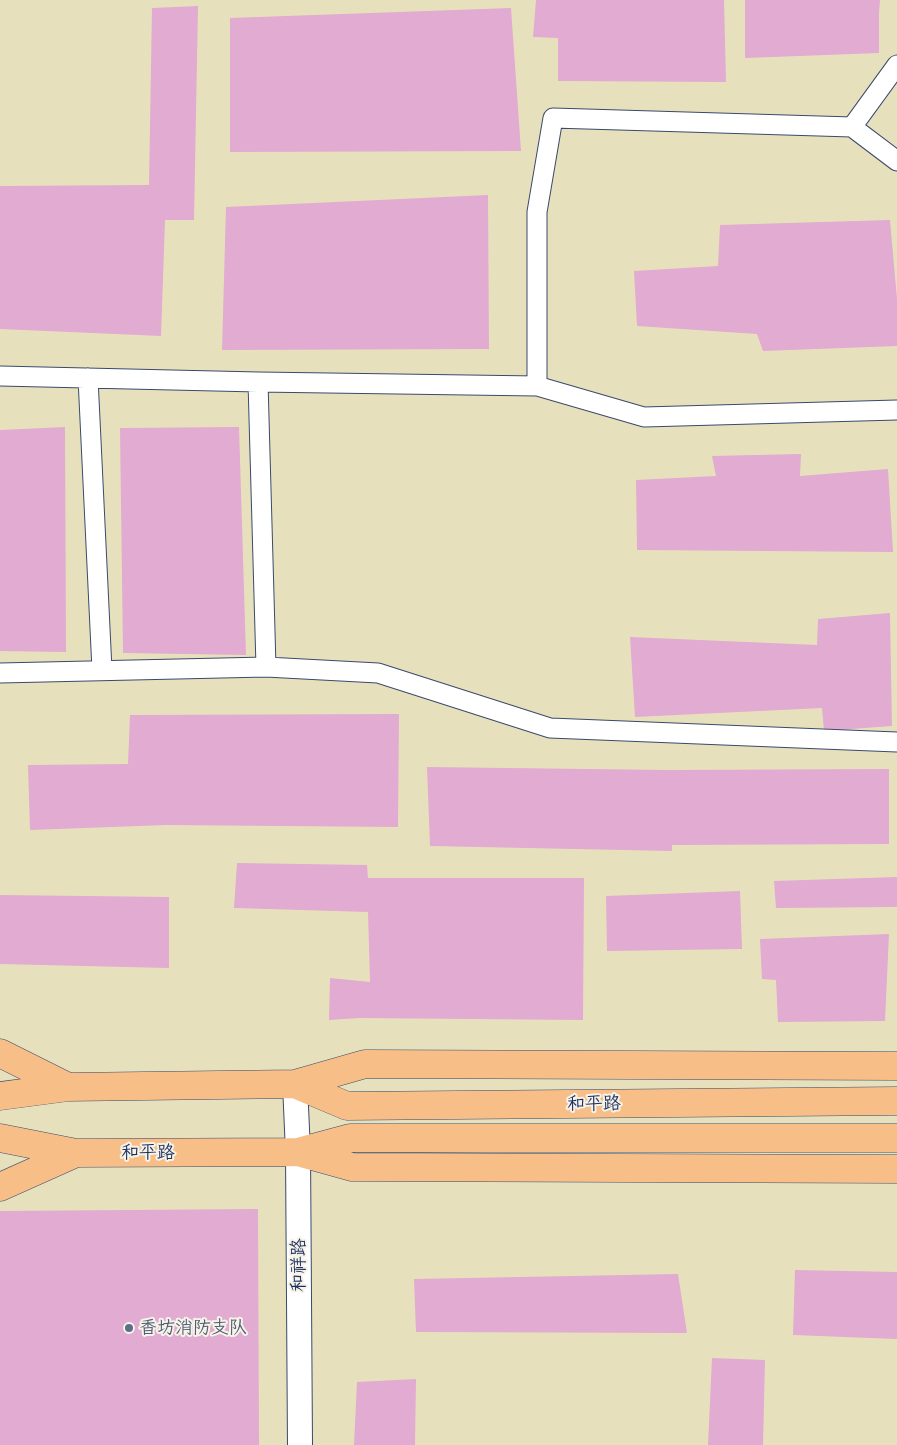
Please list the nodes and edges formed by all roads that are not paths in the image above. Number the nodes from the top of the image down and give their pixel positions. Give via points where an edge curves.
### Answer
1 (897, 65) edge
2 (852, 126) junction
3 (897, 161) edge
4 (0, 376) edge
5 (88, 378) junction
6 (258, 382) junction
7 (537, 386) junction
8 (897, 410) edge
9 (266, 667) junction
10 (102, 670) junction
11 (0, 672) edge
12 (897, 742) edge
13 (0, 1053) edge
14 (897, 1066) edge
15 (0, 1072) edge
16 (295, 1084) junction
17 (68, 1087) junction
18 (0, 1096) edge
19 (897, 1101) edge
20 (0, 1138) edge
21 (897, 1138) edge
22 (298, 1152) junction
23 (76, 1153) junction
24 (0, 1158) edge
25 (897, 1170) edge
26 (0, 1188) edge
27 (300, 1445) edge

1 - 2 street
2 - 3 street
2 - 7 street via 553,118 538,212
4 - 5 street
5 - 6 street
5 - 10 street
6 - 7 street
6 - 9 street
7 - 8 street via 644,417
9 - 10 street
9 - 12 street via 378,673 550,728
10 - 11 street
13 - 17 main road
14 - 16 main road, 和平路 via 365,1064
15 - 17 main road
16 - 17 main road, 和平路
16 - 19 main road, 和平路 via 348,1106
16 - 22 street, 和祥路
17 - 18 main road, 和平路
20 - 23 main road, 和平路
21 - 22 main road, 和平路 via 350,1138
22 - 23 main road, 和平路
22 - 25 main road, 和平路 via 352,1167
22 - 27 street, 和祥路
23 - 24 main road
23 - 26 main road

